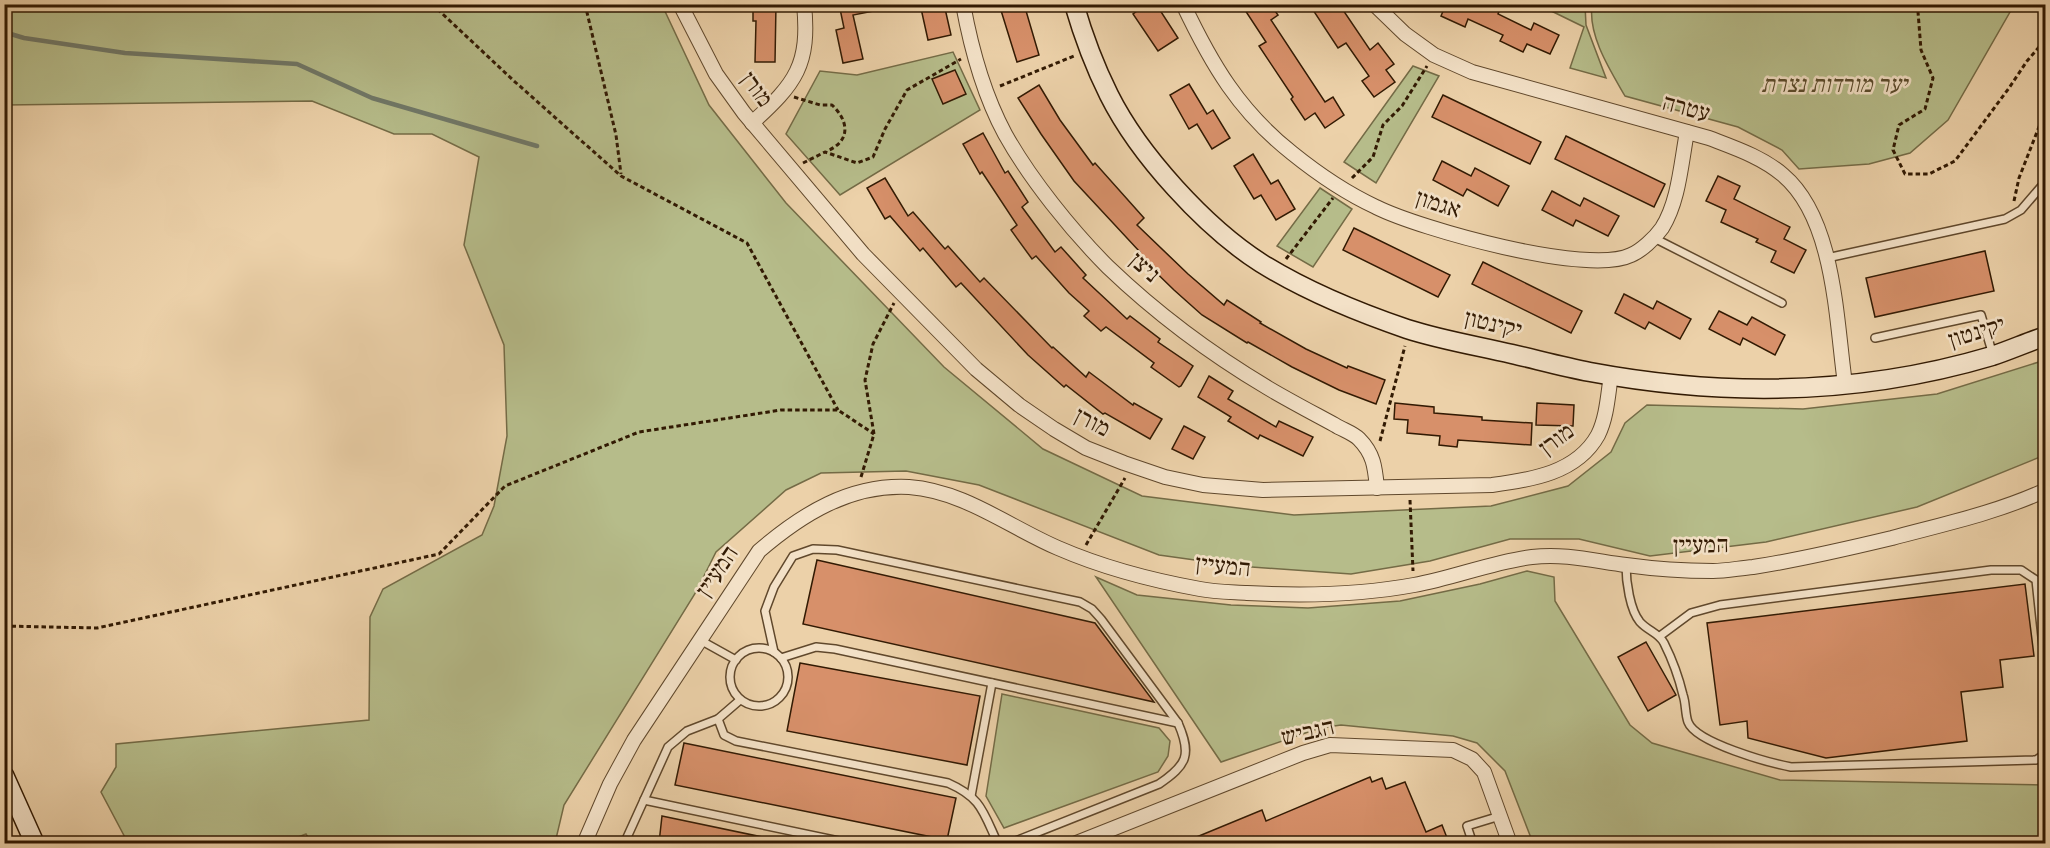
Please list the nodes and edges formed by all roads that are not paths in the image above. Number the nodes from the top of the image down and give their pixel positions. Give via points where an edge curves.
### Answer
1 (680, 4) edge
2 (804, 4) edge
3 (963, 4) edge
4 (1074, 4) edge
5 (1184, 4) edge
6 (1374, 4) edge
7 (752, 123) junction
8 (1687, 132) junction
9 (2046, 181) edge
10 (1653, 237) junction
11 (1827, 258) junction
12 (1782, 303) dead end
13 (2046, 336) edge
14 (1875, 338) dead end
15 (1993, 355) junction
16 (1611, 375) junction
17 (1845, 384) junction
18 (1377, 488) junction
19 (2046, 490) edge
20 (1626, 565) junction
21 (1660, 636) junction
22 (700, 640) junction
23 (774, 652) junction
24 (781, 658) junction
25 (736, 660) junction
26 (2046, 675) edge
27 (992, 683) junction
28 (740, 700) junction
29 (718, 719) junction
30 (1178, 723) junction
31 (2046, 753) edge
32 (4, 775) edge
33 (971, 796) junction
34 (644, 800) junction
35 (1500, 816) junction
36 (843, 842) edge
37 (35, 843) edge
38 (584, 843) edge
39 (624, 843) edge
40 (853, 843) edge
41 (998, 843) edge
42 (1008, 843) edge
43 (1074, 843) edge
44 (1473, 843) edge
45 (1510, 843) edge

1 - 7 street, מורן via 716,74
2 - 7 street via 801,67 785,91
3 - 18 street, ניצן via 987,91 1005,133 1065,218 1108,266 1211,352 1357,436 1370,451
4 - 16 street, יקינטון via 1110,97 1133,134 1191,204 1259,261 1329,298 1409,329
5 - 10 street, אגמון via 1221,77 1253,117 1291,152 1376,207 1427,227 1570,260 1631,256
6 - 8 street, עטרה via 1434,55 1472,72
7 - 18 street, מורן via 863,254 976,369 1019,405 1086,448 1165,477 1203,485 1263,490
8 - 10 street, אגמון via 1673,204 1662,229
8 - 11 street, עטרה via 1742,151 1783,175 1813,214
9 - 11 lane via 2021,210 2005,219
10 - 12 lane
11 - 17 street, עטרה
13 - 15 street, יקינטון
14 - 15 lane via 1980,315
15 - 17 street, יקינטון via 1881,381
16 - 17 street, יקינטון via 1744,389
16 - 18 street, מורן via 1598,435 1570,464 1546,476 1492,485
19 - 20 street, המעיין via 1985,514 1779,563 1718,571
20 - 21 lane via 1628,589 1639,621
20 - 22 street, המעיין via 1569,556 1536,556 1414,585 1320,595 1205,590 1104,567 942,492 873,488 814,511 759,551
21 - 26 lane via 1691,613 1720,605 1990,570 2021,570 2036,580
21 - 31 lane via 1683,695 1688,724 1704,738 1766,762 1791,767 2036,760
22 - 25 lane
22 - 38 street, המעיין via 634,740
23 - 24 lane
23 - 25 lane via 755,648
23 - 30 lane via 765,611 786,567 793,556 813,549 837,550 1080,602 1101,619
24 - 27 lane via 816,647
24 - 28 lane via 788,676 783,694 758,706
25 - 28 lane via 730,684
27 - 30 lane
27 - 33 lane
28 - 29 lane
29 - 33 lane via 724,735 736,741 948,783
29 - 34 lane via 687,731 668,747
30 - 42 lane via 1186,741 1186,759 1159,784
32 - 37 street
33 - 41 lane via 981,806
34 - 36 lane
34 - 39 lane
35 - 43 street, הגביש via 1484,772 1472,759 1453,750 1330,746 1303,753
35 - 44 lane via 1467,826
35 - 45 street, הגביש
36 - 40 lane

